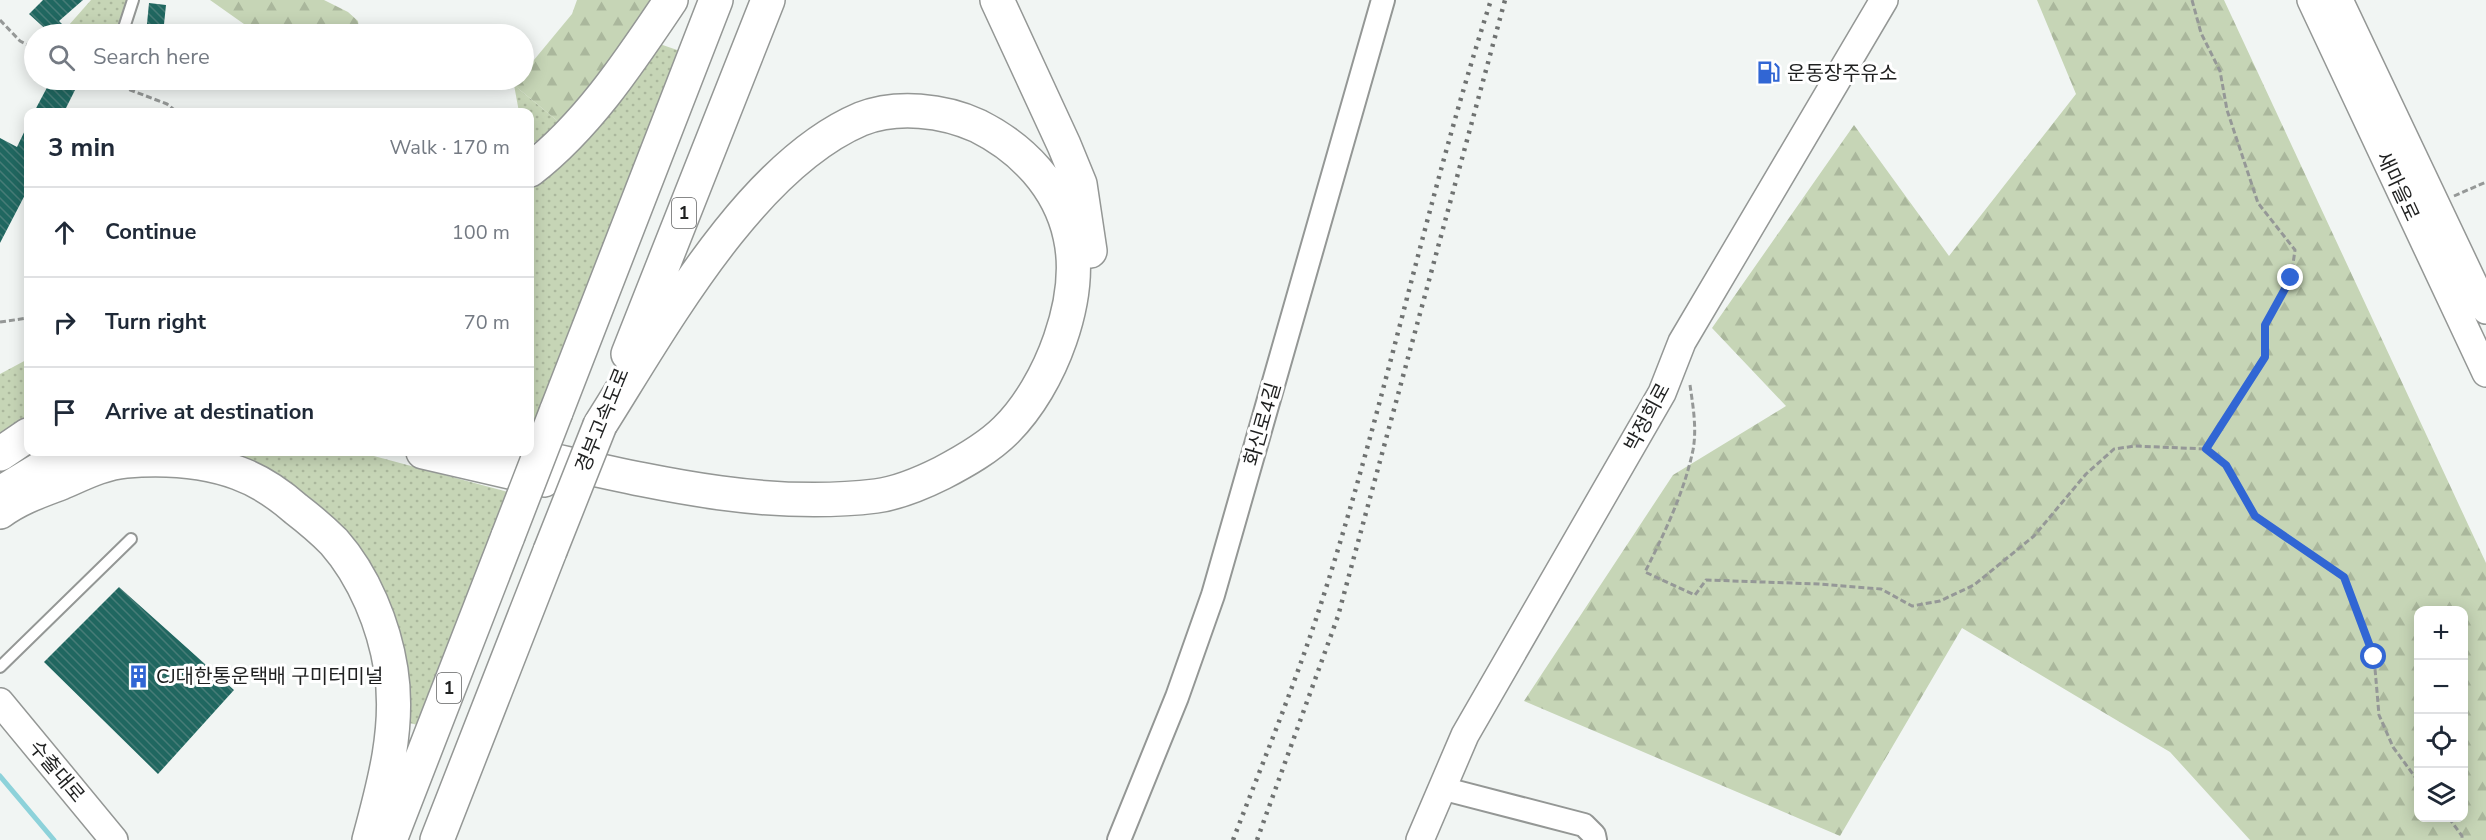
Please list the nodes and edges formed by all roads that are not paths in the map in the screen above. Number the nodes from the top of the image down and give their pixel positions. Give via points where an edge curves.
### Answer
1 (134, 0) edge
2 (671, 0) edge
3 (716, 0) edge
4 (768, 0) edge
5 (997, 0) edge
6 (1383, 0) edge
7 (1884, 0) edge
8 (2311, 0) edge
9 (2339, 0) edge
10 (126, 24) edge
11 (534, 166) edge
12 (2486, 310) edge
13 (2486, 373) edge
14 (600, 425) junction
15 (24, 438) edge
16 (0, 454) edge
17 (31, 456) edge
18 (61, 456) edge
19 (441, 456) edge
20 (534, 456) edge
21 (0, 473) edge
22 (0, 493) edge
23 (0, 512) edge
24 (131, 539) dead end
25 (0, 667) edge
26 (0, 702) edge
27 (1441, 788) junction
28 (114, 840) edge
29 (369, 840) edge
30 (390, 840) edge
31 (437, 840) edge
32 (1119, 840) edge
33 (1420, 840) edge
34 (1595, 840) edge

1 - 10 lane
2 - 11 highway via 602,97 568,136
3 - 30 highway, 1, bridge
4 - 14 highway, 경부고속도로 / 1
5 - 19 highway via 1080,184 1091,254 1087,323 1076,355 1043,416 1000,462 951,494 908,510 859,519 801,520 740,517 630,499
6 - 32 street, 화신로4길 via 1213,595
7 - 27 street, 박정희로 via 1682,342 1662,393 1466,735
8 - 13 street, 새마을로
9 - 12 street, 새마을로
14 - 20 highway via 697,273 735,225 806,153 858,121 898,111 966,121 1016,150 1050,189 1070,236 1072,260 1070,302 1060,342 1031,399 1006,430 963,462 923,482 878,496 812,499 741,496
14 - 31 highway, 경부고속도로 / 1, bridge
15 - 16 highway
17 - 21 highway
18 - 22 highway
23 - 29 highway via 22,498 95,468 124,461 163,460 206,464 239,474 267,487 315,524 335,543 367,594 379,622 393,682 390,751
24 - 25 lane
26 - 28 street, 수출대로
27 - 33 street, 박정희로
27 - 34 street via 1584,825

